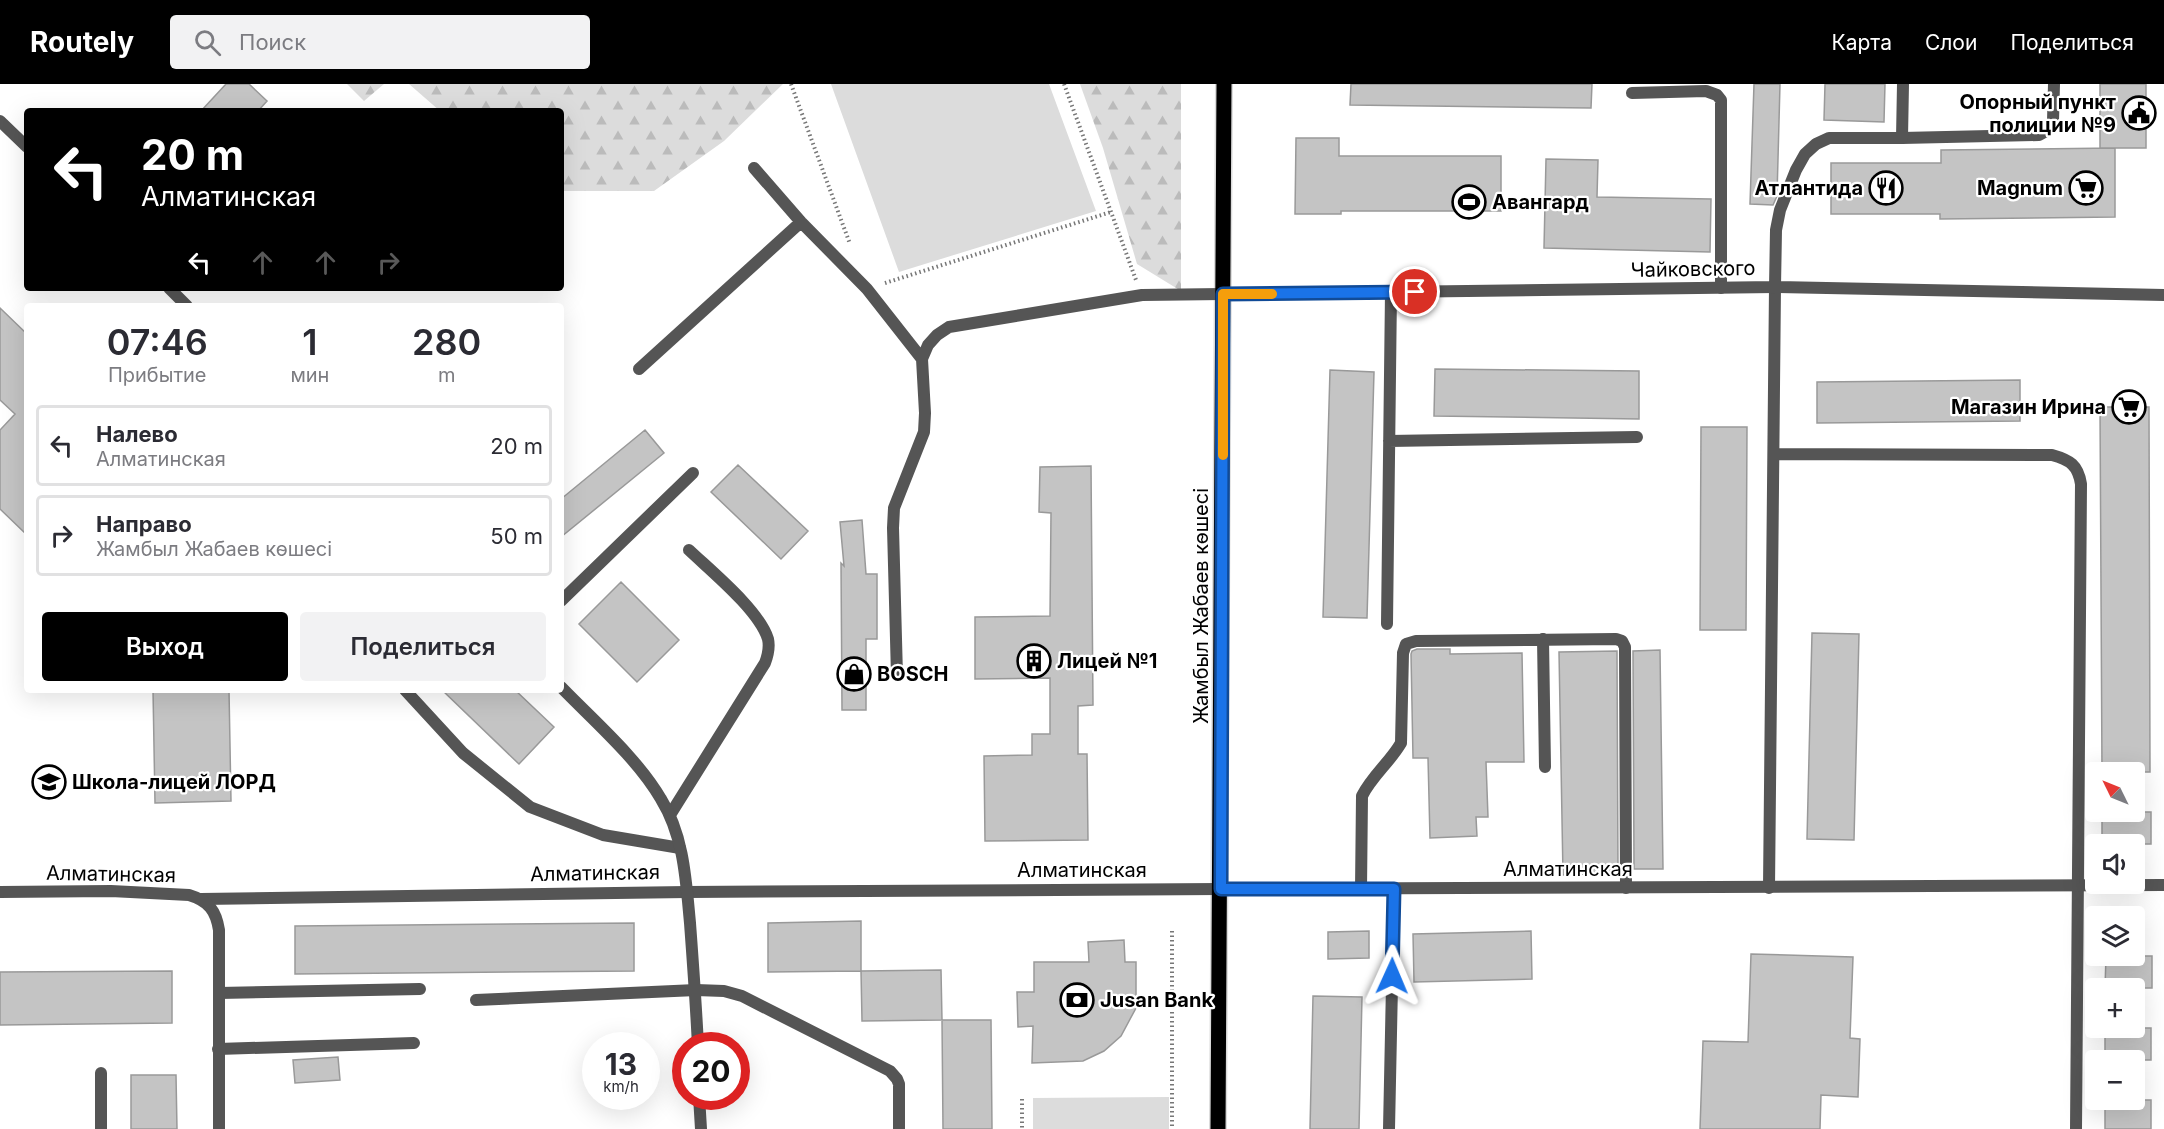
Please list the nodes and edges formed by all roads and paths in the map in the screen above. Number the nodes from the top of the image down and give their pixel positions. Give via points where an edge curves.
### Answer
1 (791, 84) edge
2 (1064, 84) edge
3 (1224, 84) edge
4 (1903, 84) edge
5 (2054, 84) edge
6 (1632, 93) dead end
7 (0, 121) edge
8 (1902, 138) junction
9 (24, 144) edge
10 (754, 168) dead end
11 (1111, 212) junction
12 (801, 222) junction
13 (851, 246) dead end
14 (1775, 287) junction
15 (1721, 288) junction
16 (867, 289) junction
17 (173, 291) edge
18 (1391, 292) junction
19 (1223, 294) junction
20 (2164, 294) edge
21 (1142, 295) junction
22 (184, 303) edge
23 (922, 359) junction
24 (639, 369) dead end
25 (1637, 437) dead end
26 (1389, 441) junction
27 (1774, 453) junction
28 (693, 473) dead end
29 (689, 550) dead end
30 (564, 598) edge
31 (1387, 624) dead end
32 (1544, 639) junction
33 (897, 676) dead end
34 (564, 690) edge
35 (408, 693) edge
36 (1545, 767) dead end
37 (670, 815) junction
38 (680, 848) junction
39 (2164, 885) edge
40 (2077, 886) junction
41 (1626, 888) junction
42 (1769, 888) junction
43 (1221, 889) junction
44 (1360, 889) junction
45 (1394, 889) junction
46 (0, 892) edge
47 (687, 892) junction
48 (201, 899) junction
49 (1172, 931) dead end
50 (420, 989) dead end
51 (696, 990) junction
52 (219, 993) junction
53 (476, 999) dead end
54 (698, 1032) edge
55 (414, 1043) dead end
56 (218, 1049) junction
57 (101, 1073) dead end
58 (1022, 1099) dead end
59 (699, 1110) edge
60 (101, 1129) edge
61 (219, 1129) edge
62 (700, 1129) edge
63 (899, 1129) edge
64 (1022, 1129) edge
65 (1172, 1129) edge
66 (1218, 1129) edge
67 (1389, 1129) edge
68 (2076, 1129) edge

1 - 13 path
2 - 11 path
3 - 19 main road, Жамбыл Жабаев көшесі
4 - 8 street
5 - 8 street via 2053,121 2039,135
6 - 15 street via 1706,91 1718,95
7 - 9 street
8 - 14 street via 1829,138 1805,154 1780,210
10 - 12 street
11 - 16 path
11 - 21 path
12 - 16 street
12 - 24 street
14 - 15 street, Чайковского
14 - 20 street, Чайковского
14 - 27 street
15 - 18 street, Чайковского
16 - 23 street
17 - 22 street
18 - 19 street, Чайковского
18 - 26 street
19 - 21 street, Чайковского
19 - 43 main road, Жамбыл Жабаев көшесі
21 - 23 street, Чайковского via 949,327 937,334
23 - 33 street via 924,432 894,508
25 - 26 street
26 - 31 street
27 - 40 street via 2052,455 2064,458 2080,473
27 - 42 street
28 - 30 street
29 - 37 street via 751,612 769,648 765,663
32 - 36 street
32 - 41 street via 1616,639 1624,643
32 - 44 street via 1406,644 1401,743 1362,796
34 - 37 street via 631,760
35 - 38 street via 463,753 530,807 603,835
37 - 38 street
38 - 47 street
39 - 40 street, Алматинская
40 - 42 street, Алматинская
40 - 68 street
41 - 42 street, Алматинская
41 - 45 street, Алматинская
43 - 44 street, Алматинская
43 - 47 street, Алматинская
43 - 66 main road, Жамбыл Жабаев көшесі
44 - 45 street, Алматинская
45 - 67 street
46 - 48 street, Алматинская via 111,891
47 - 48 street, Алматинская
47 - 51 street
48 - 52 street via 217,917
49 - 65 path
50 - 52 street
51 - 53 street
51 - 54 street
51 - 63 street via 748,998 886,1068 898,1084
52 - 56 street
55 - 56 street
56 - 61 street
57 - 60 street
58 - 64 path
59 - 62 street

